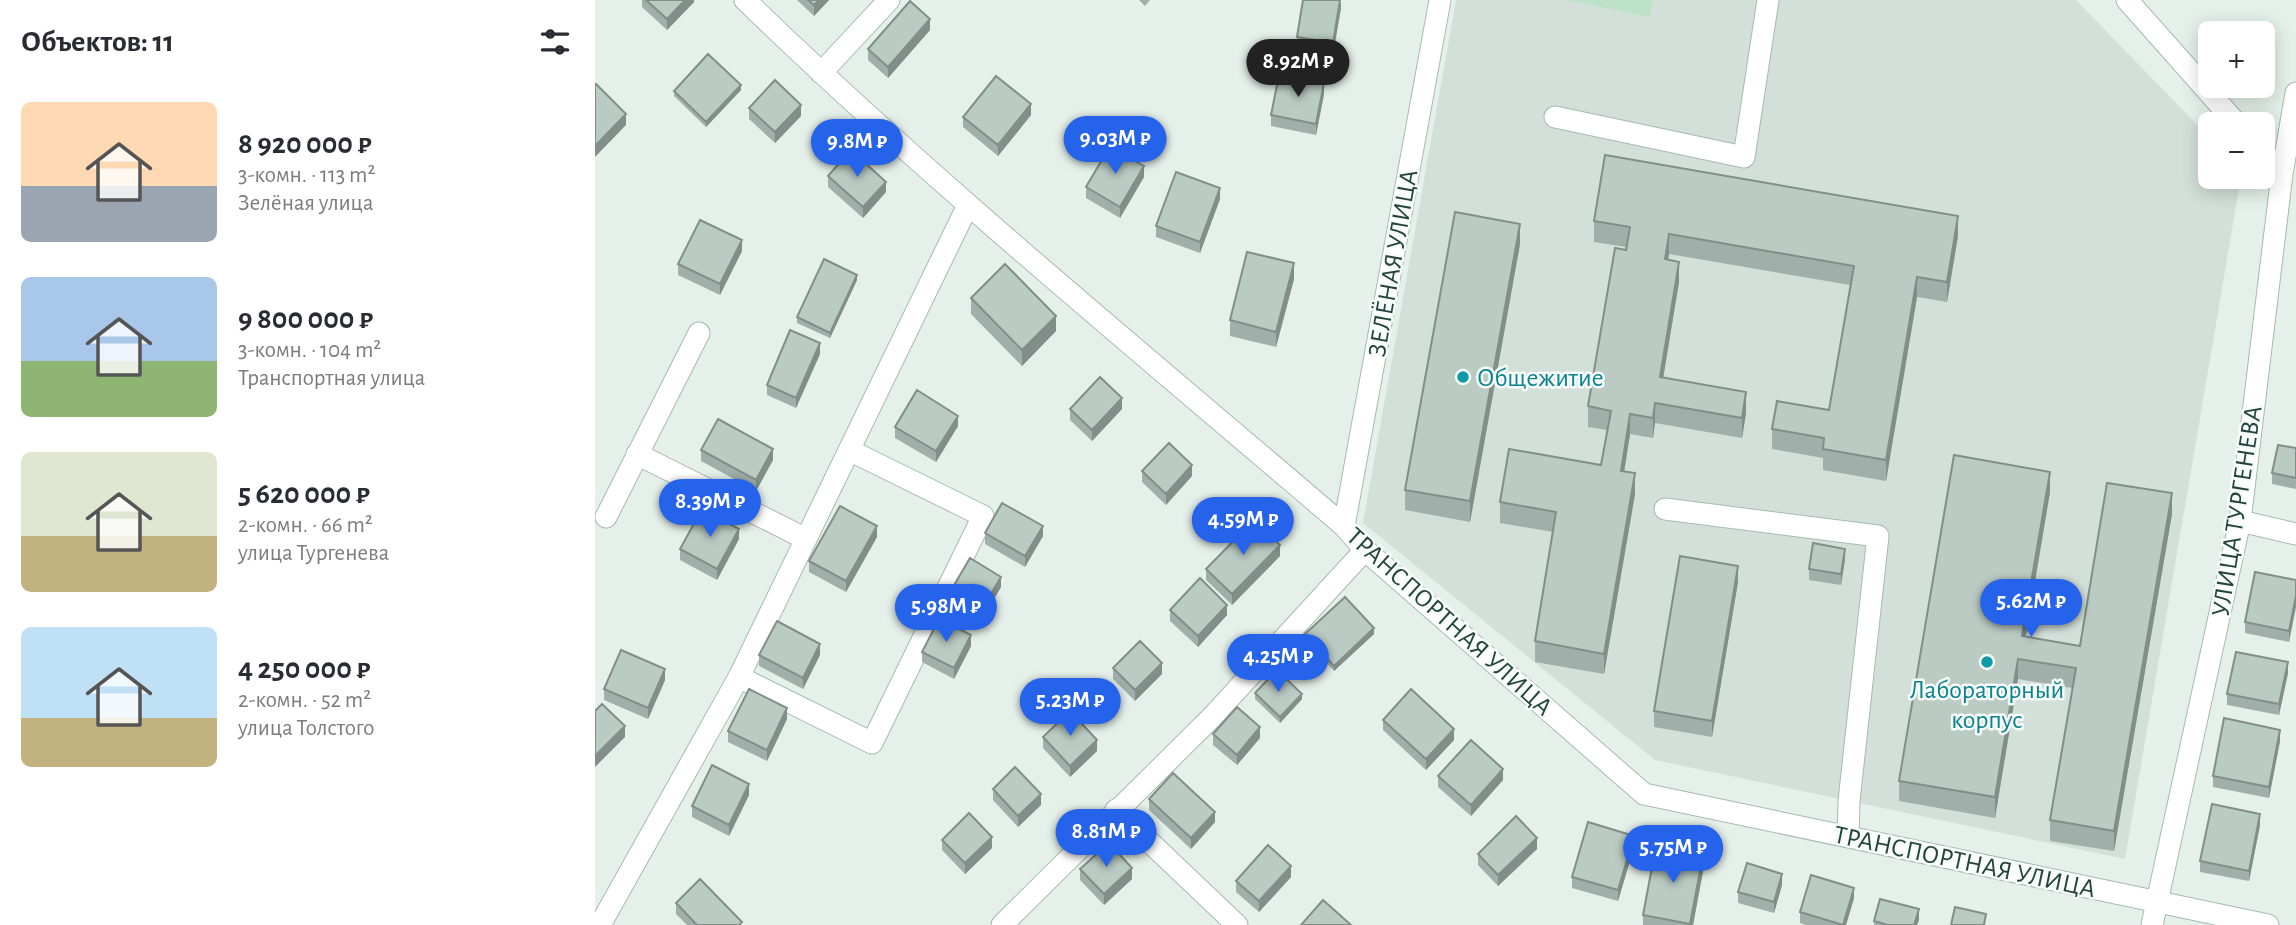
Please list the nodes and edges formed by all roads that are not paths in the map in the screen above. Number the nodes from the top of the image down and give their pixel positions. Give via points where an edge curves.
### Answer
1 (745, 0) edge
2 (889, 0) edge
3 (1440, 0) edge
4 (1768, 0) edge
5 (2127, 0) edge
6 (821, 73) junction
7 (2296, 93) edge
8 (2227, 112) edge
9 (1555, 117) dead end
10 (2275, 166) edge
11 (2282, 174) junction
12 (968, 205) junction
13 (699, 333) dead end
14 (849, 450) junction
15 (637, 454) junction
16 (1665, 509) dead end
17 (606, 517) dead end
18 (2240, 521) junction
19 (1344, 526) junction
20 (2296, 534) edge
21 (806, 538) junction
22 (1365, 550) junction
23 (739, 677) junction
24 (1116, 810) junction
25 (1848, 836) junction
26 (2158, 901) junction
27 (600, 925) edge
28 (1002, 925) edge
29 (1237, 925) edge
30 (2153, 925) edge
31 (2268, 925) edge

1 - 6 street, ТРАНСПОРТНАЯ УЛИЦА
2 - 6 street
3 - 19 street, ЗЕЛЁНАЯ УЛИЦА
4 - 9 street via 1744,157
5 - 8 street
6 - 12 street, ТРАНСПОРТНАЯ УЛИЦА
7 - 11 street, УЛИЦА ТУРГЕНЕВА
10 - 11 street
11 - 18 street, УЛИЦА ТУРГЕНЕВА
12 - 14 street
12 - 19 street, ТРАНСПОРТНАЯ УЛИЦА
13 - 15 street
14 - 21 street
14 - 23 street via 983,516 872,743
15 - 17 street
15 - 21 street
16 - 25 street via 1878,536
18 - 20 street
18 - 26 street, УЛИЦА ТУРГЕНЕВА
19 - 22 street, ТРАНСПОРТНАЯ УЛИЦА
21 - 23 street
22 - 24 street via 1212,717
22 - 25 street, ТРАНСПОРТНАЯ УЛИЦА via 1644,794
23 - 27 street
24 - 28 street
24 - 29 street
25 - 26 street, ТРАНСПОРТНАЯ УЛИЦА
26 - 30 street, УЛИЦА ТУРГЕНЕВА
26 - 31 street, ТРАНСПОРТНАЯ УЛИЦА

